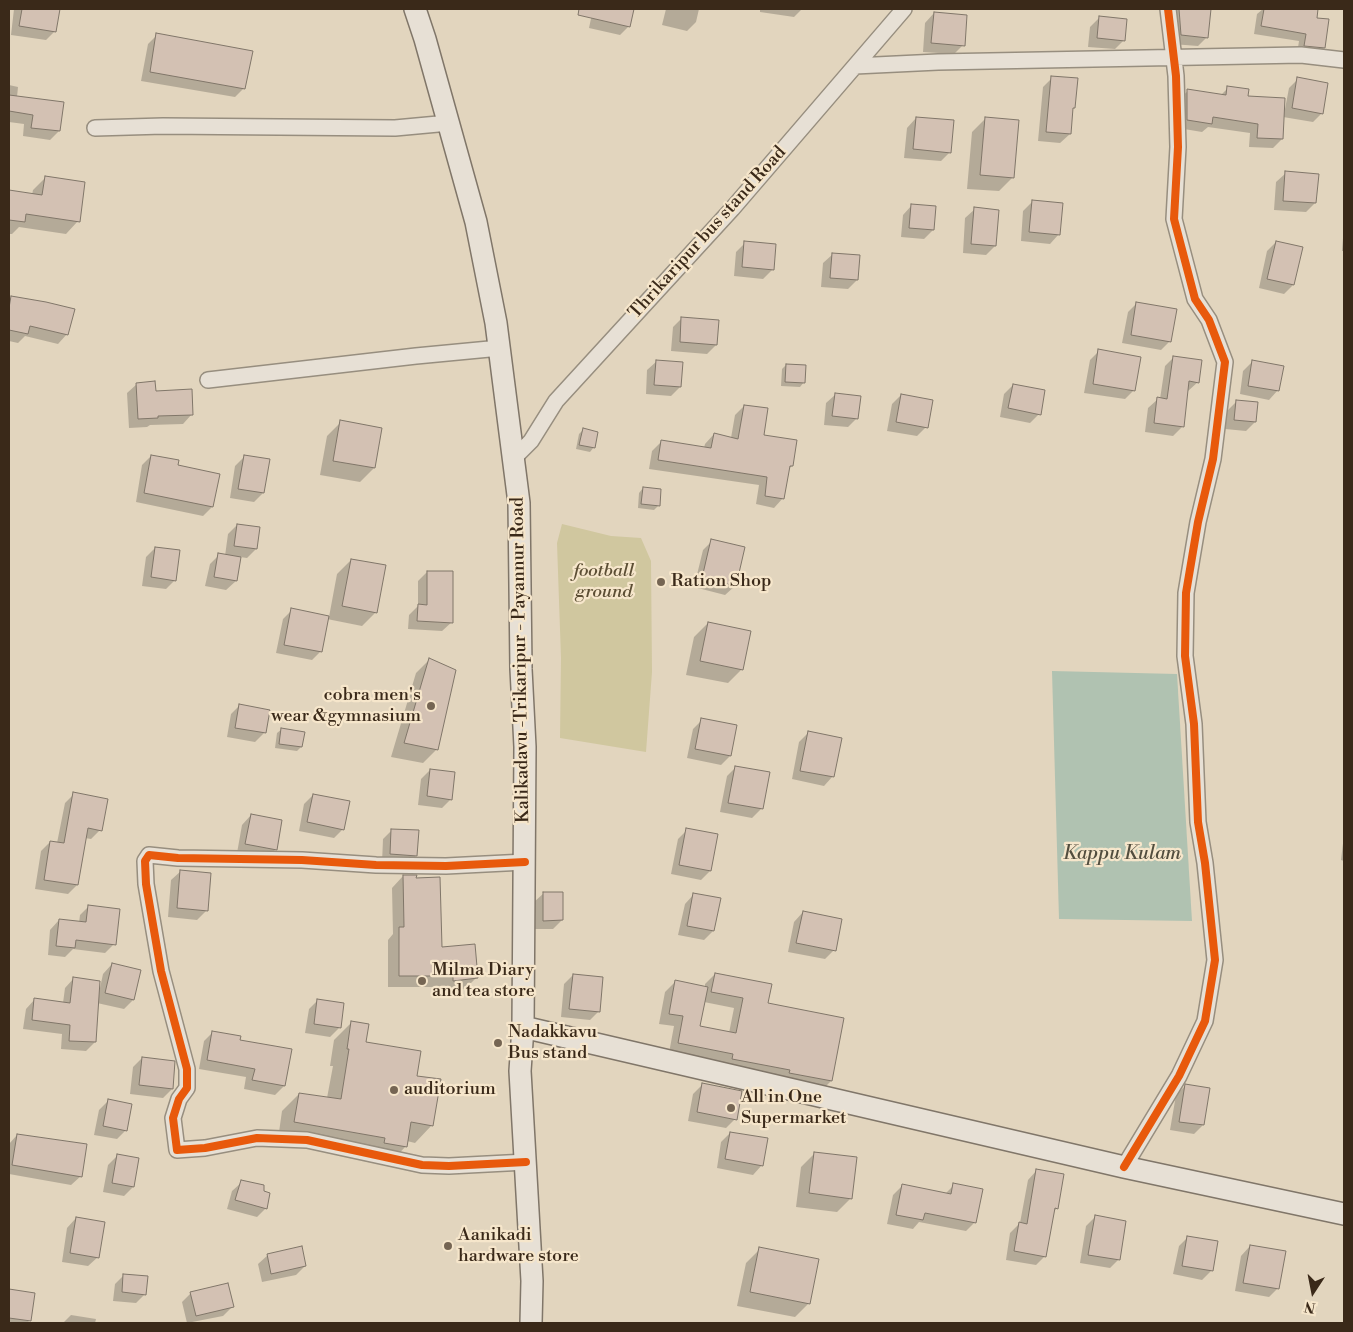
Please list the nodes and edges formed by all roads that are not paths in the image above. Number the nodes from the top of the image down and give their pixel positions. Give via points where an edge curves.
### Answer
1 (415, 9) edge
2 (904, 9) edge
3 (1168, 9) edge
4 (1174, 57) junction
5 (1344, 60) edge
6 (855, 66) junction
7 (449, 123) junction
8 (94, 128) dead end
9 (500, 348) junction
10 (208, 380) dead end
11 (514, 458) junction
12 (525, 862) junction
13 (523, 1027) junction
14 (526, 1162) junction
15 (1124, 1166) junction
16 (1344, 1214) edge
17 (531, 1323) edge

1 - 7 main road, Kalikadavu -Trikaripur - Payannur Road
2 - 6 street, Thrikaripur bus stand Road
3 - 4 street
4 - 5 street via 1301,55
4 - 6 street
4 - 15 street via 1178,147 1174,219 1195,299 1209,320 1225,362 1213,459 1186,593 1185,656 1194,724 1198,822 1215,960 1205,1021 1179,1076
6 - 11 street, Thrikaripur bus stand Road via 732,210 556,401 531,441
7 - 8 street via 395,128
7 - 9 main road, Kalikadavu -Trikaripur - Payannur Road via 476,222
9 - 10 street
9 - 11 main road, Kalikadavu -Trikaripur - Payannur Road
11 - 12 main road, Kalikadavu -Trikaripur - Payannur Road via 519,503
12 - 13 main road, Kalikadavu -Trikaripur - Payannur Road
12 - 14 street via 376,865 149,855 145,861 161,971 187,1069 187,1088 178,1099 173,1118 178,1150 265,1138 307,1140 422,1164 449,1166
13 - 14 main road, Kalikadavu -Trikaripur - Payannur Road via 520,1071
13 - 15 main road
14 - 17 main road, Kalikadavu -Trikaripur - Payannur Road
15 - 16 main road

